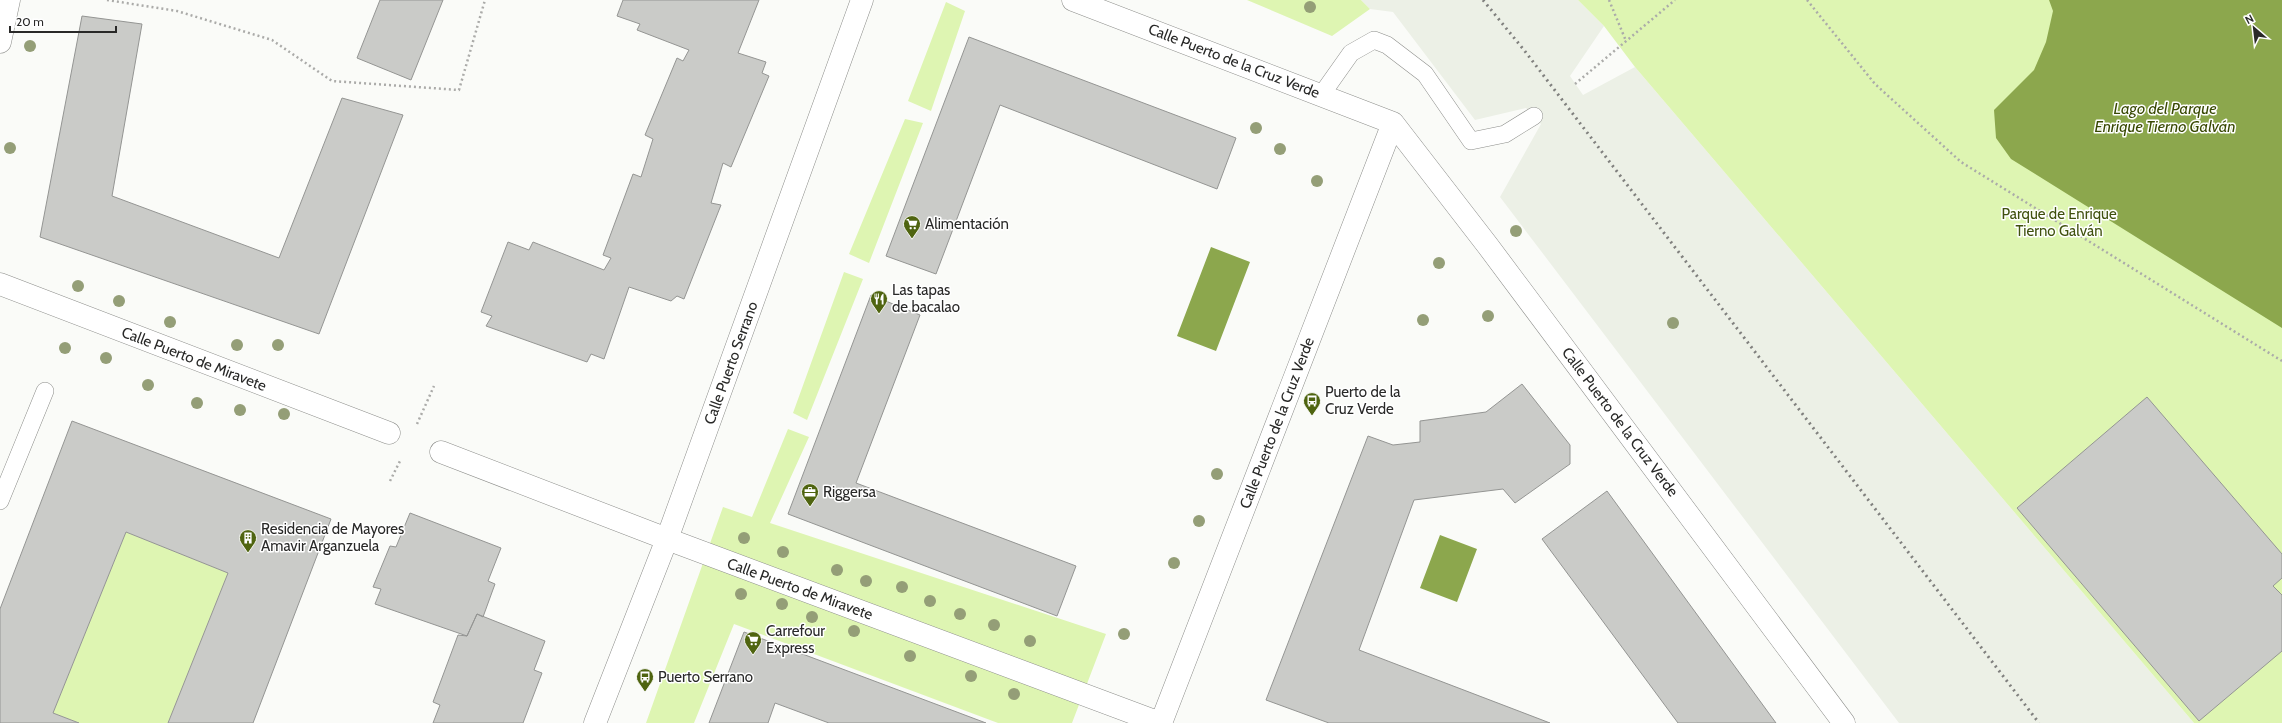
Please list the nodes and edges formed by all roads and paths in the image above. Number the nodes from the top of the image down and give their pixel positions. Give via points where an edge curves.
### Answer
1 (9, 0) edge
2 (108, 0) edge
3 (485, 0) edge
4 (862, 0) edge
5 (1073, 0) edge
6 (1609, 0) edge
7 (1675, 0) edge
8 (1807, 0) edge
9 (1626, 41) junction
10 (0, 42) edge
11 (1575, 84) dead end
12 (1322, 94) junction
13 (1534, 116) dead end
14 (1393, 123) junction
15 (0, 284) edge
16 (2282, 361) edge
17 (45, 391) dead end
18 (389, 433) dead end
19 (441, 452) dead end
20 (0, 501) edge
21 (667, 539) junction
22 (594, 723) edge
23 (1161, 723) edge
24 (1844, 723) edge

1 - 10 street
2 - 3 path via 177,11 272,40 332,81 459,90
4 - 21 street, Calle Puerto Serrano
5 - 12 street, Calle Puerto de la Cruz Verde
6 - 9 path
7 - 9 path
8 - 16 path via 1875,84 1961,162
9 - 11 path
12 - 13 lane via 1351,53 1374,40 1387,46 1425,74 1471,141 1505,134
12 - 14 street, Calle Puerto de la Cruz Verde
14 - 23 street, Calle Puerto de la Cruz Verde
14 - 24 street, Calle Puerto de la Cruz Verde via 1479,234
15 - 18 street, Calle Puerto de Miravete
17 - 20 lane
19 - 21 street, Calle Puerto de Miravete
21 - 22 street, Calle Puerto Serrano
21 - 23 street, Calle Puerto de Miravete

